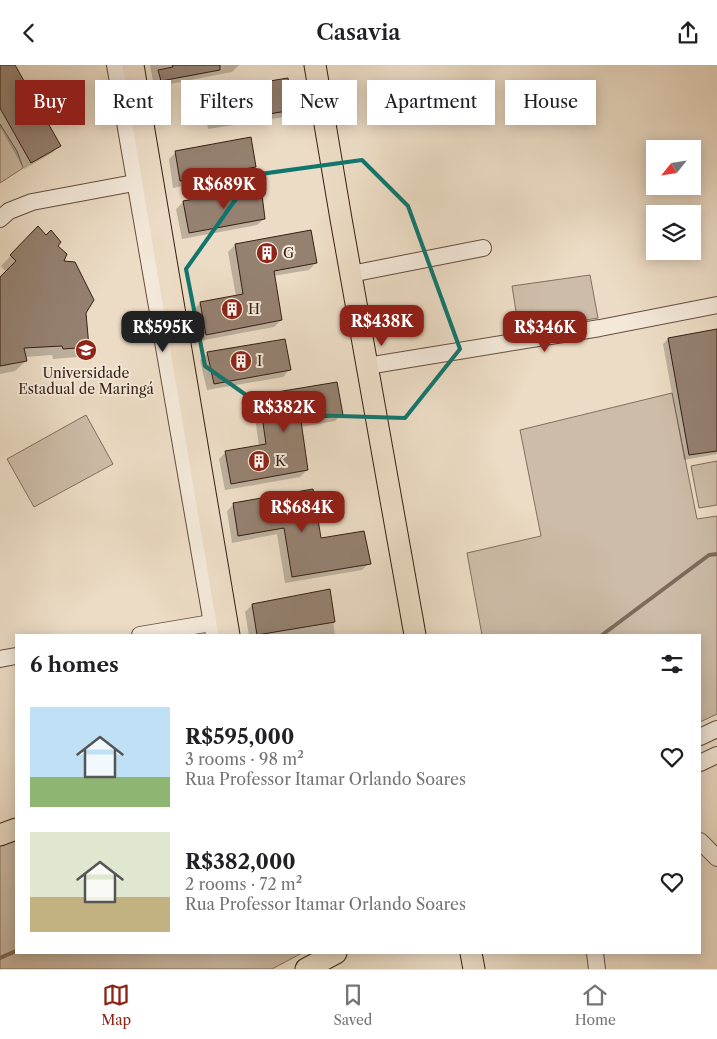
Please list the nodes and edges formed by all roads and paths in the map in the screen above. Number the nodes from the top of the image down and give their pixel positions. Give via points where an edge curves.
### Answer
1 (115, 65) edge
2 (133, 65) edge
3 (315, 65) edge
4 (134, 183) junction
5 (0, 219) edge
6 (483, 248) dead end
7 (351, 274) junction
8 (717, 305) edge
9 (367, 366) junction
10 (212, 629) edge
11 (152, 634) edge
12 (229, 634) edge
13 (415, 634) edge
14 (15, 656) edge
15 (0, 659) edge
16 (717, 729) edge
17 (701, 737) edge
18 (15, 829) edge
19 (0, 835) edge
20 (701, 842) edge
21 (717, 858) edge
22 (471, 954) edge
23 (595, 954) edge
24 (332, 958) edge
25 (306, 969) edge
26 (474, 969) edge
27 (597, 969) edge

1 - 4 street
2 - 12 main road
3 - 7 main road
4 - 5 street via 32,202
4 - 10 street
6 - 7 street
7 - 9 main road
8 - 9 street via 600,328
9 - 13 main road
10 - 11 street
14 - 15 street
16 - 17 street
18 - 19 main road
20 - 21 street
22 - 26 main road
23 - 27 street
24 - 25 main road

